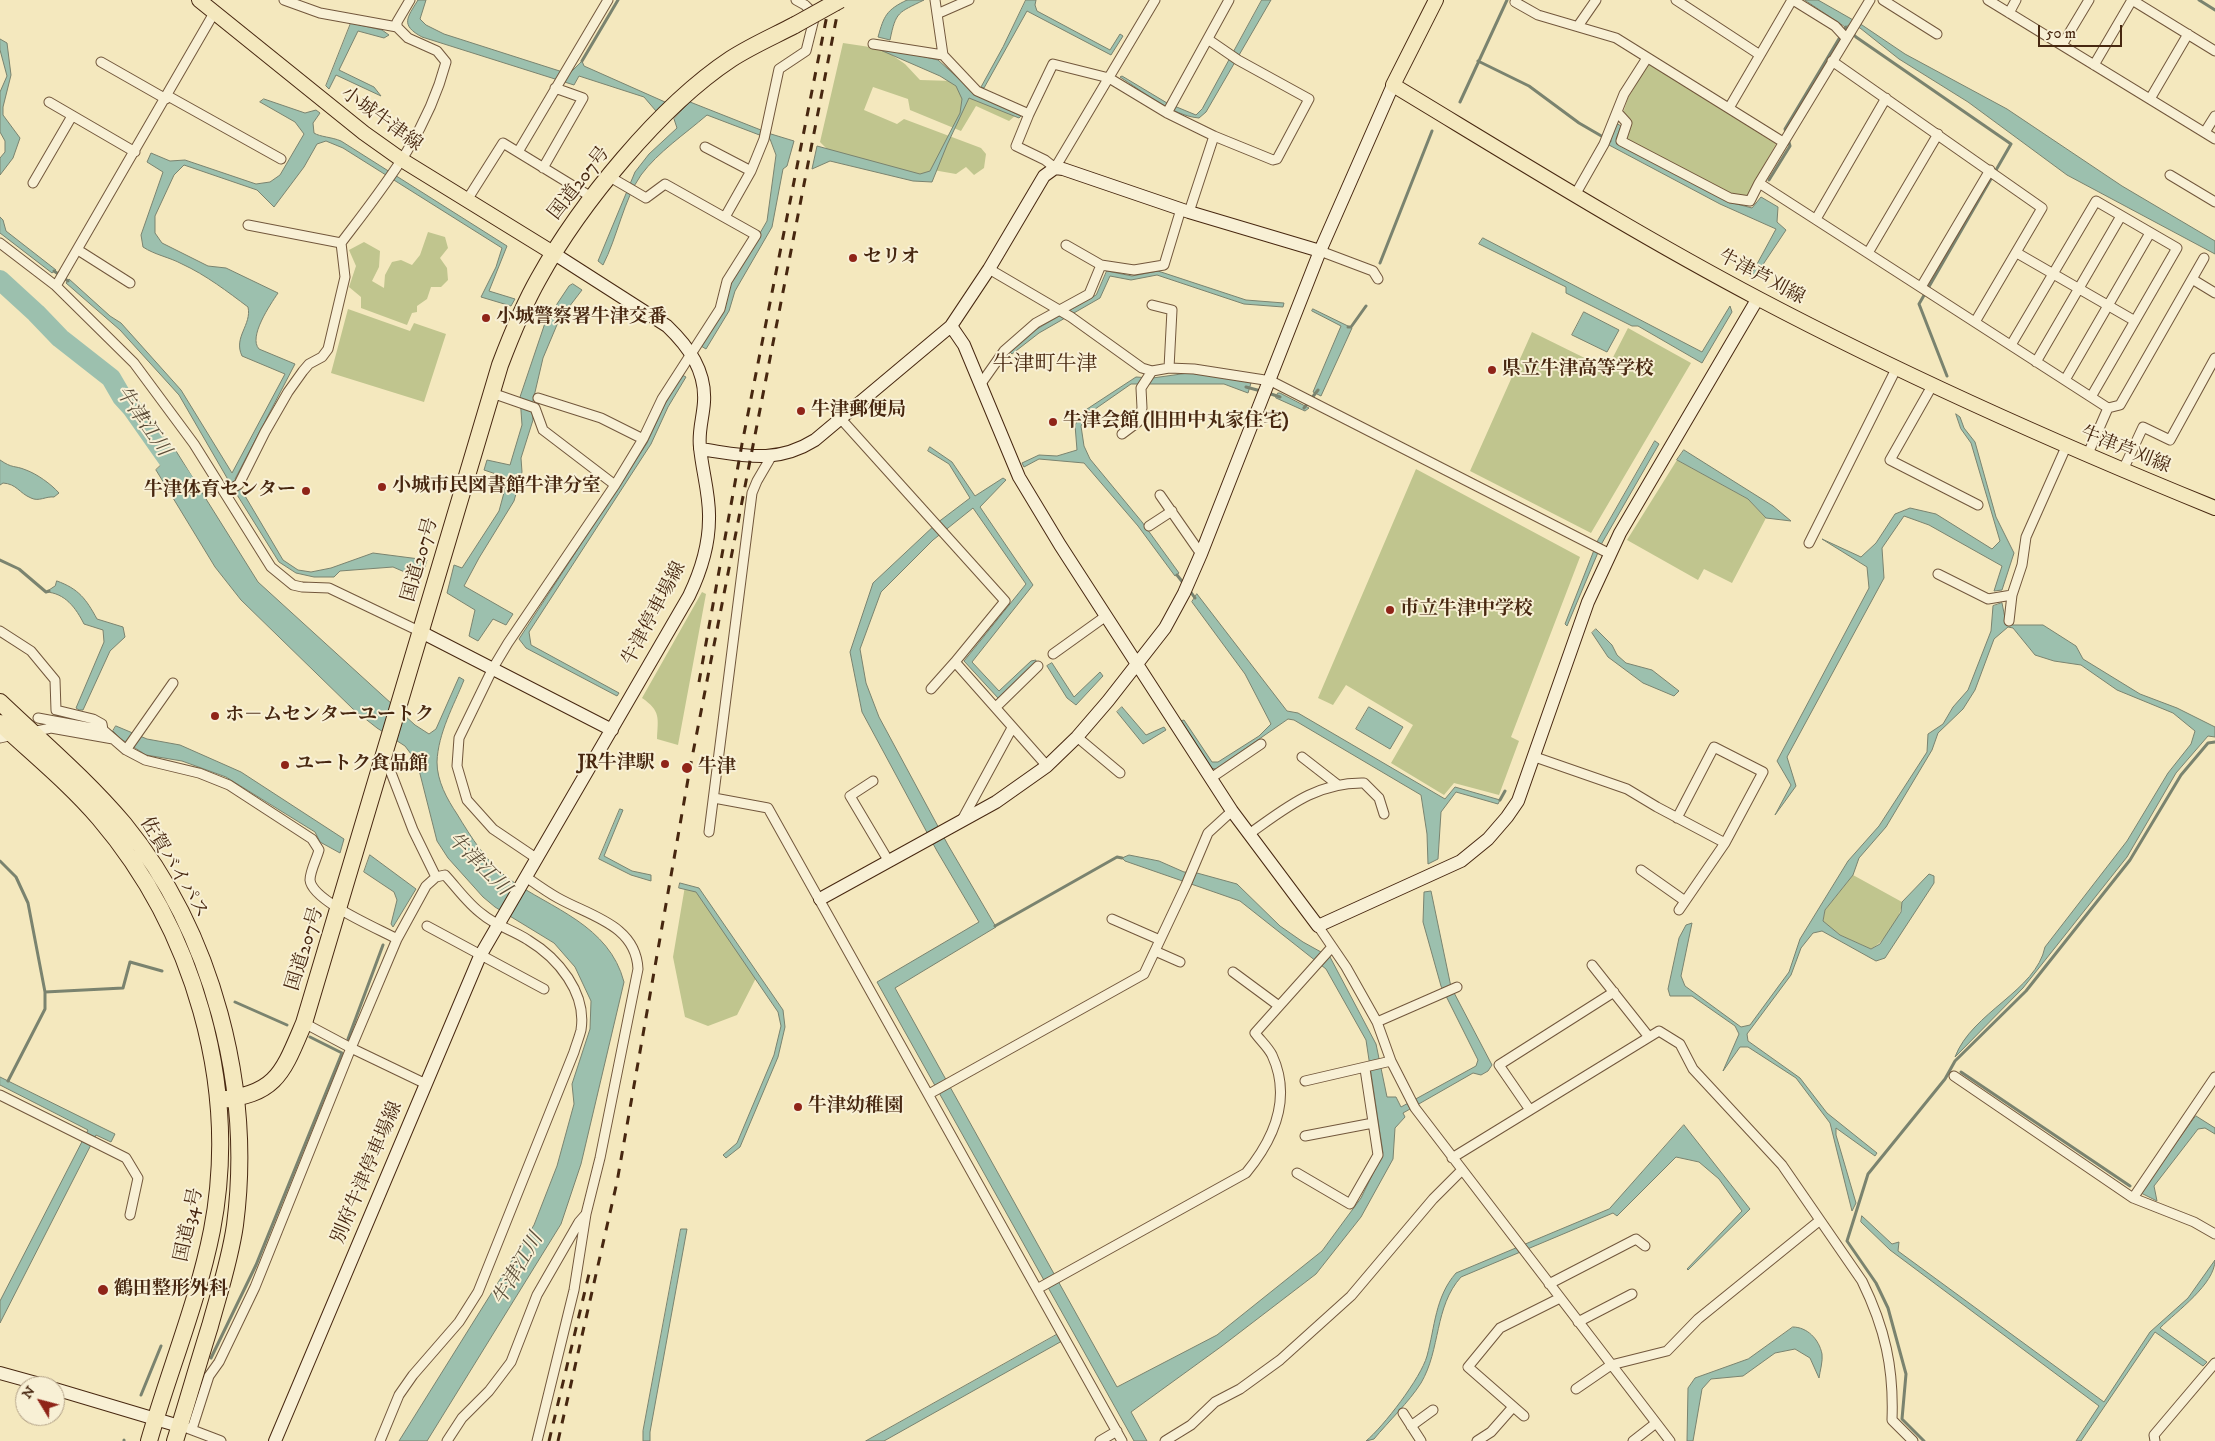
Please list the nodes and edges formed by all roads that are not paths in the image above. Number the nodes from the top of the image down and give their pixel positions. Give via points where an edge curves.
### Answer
1 (199, 0) edge
2 (284, 0) edge
3 (410, 0) edge
4 (608, 0) edge
5 (796, 0) edge
6 (840, 0) edge
7 (935, 0) edge
8 (969, 0) edge
9 (1155, 0) edge
10 (1230, 0) edge
11 (1436, 0) edge
12 (1596, 0) edge
13 (1676, 0) edge
14 (1793, 0) edge
15 (1870, 0) edge
16 (1883, 0) edge
17 (1988, 0) edge
18 (2016, 0) edge
19 (2088, 0) edge
20 (1514, 1) edge
21 (214, 12) junction
22 (2009, 12) junction
23 (937, 14) junction
24 (1578, 26) junction
25 (397, 27) junction
26 (1845, 34) junction
27 (1937, 34) dead end
28 (2188, 34) junction
29 (1209, 40) junction
30 (872, 44) dead end
31 (2062, 45) junction
32 (2215, 51) edge
33 (943, 55) junction
34 (1760, 55) junction
35 (1647, 58) junction
36 (1832, 61) junction
37 (102, 62) dead end
38 (2094, 65) junction
39 (1109, 78) junction
40 (556, 85) junction
41 (1393, 85) junction
42 (167, 97) junction
43 (1886, 98) junction
44 (2150, 99) junction
45 (49, 102) dead end
46 (1729, 108) junction
47 (1617, 112) junction
48 (1167, 113) junction
49 (1029, 114) junction
50 (72, 116) junction
51 (2215, 116) edge
52 (2205, 132) junction
53 (1938, 134) junction
54 (1214, 136) junction
55 (2215, 139) edge
56 (1783, 142) junction
57 (705, 147) dead end
58 (135, 152) junction
59 (518, 152) junction
60 (281, 159) dead end
61 (399, 166) junction
62 (543, 168) junction
63 (1055, 168) junction
64 (751, 171) junction
65 (1993, 172) junction
66 (2170, 176) dead end
67 (610, 177) junction
68 (33, 183) dead end
69 (1759, 183) junction
70 (1575, 195) junction
71 (593, 198) junction
72 (467, 200) junction
73 (2215, 202) edge
74 (1185, 210) junction
75 (2121, 216) junction
76 (726, 217) junction
77 (1816, 219) junction
78 (248, 225) dead end
79 (2150, 233) junction
80 (0, 243) edge
81 (341, 243) junction
82 (1066, 245) dead end
83 (78, 250) junction
84 (1320, 251) junction
85 (553, 253) junction
86 (1868, 253) junction
87 (2017, 253) junction
88 (2204, 258) dead end
89 (1101, 265) junction
90 (989, 269) junction
91 (2052, 274) junction
92 (60, 279) junction
93 (1378, 279) dead end
94 (2192, 279) junction
95 (130, 283) dead end
96 (1925, 289) junction
97 (2078, 289) junction
98 (2215, 293) edge
99 (1758, 298) junction
100 (1152, 305) dead end
101 (2108, 307) junction
102 (1060, 311) junction
103 (2134, 321) junction
104 (1975, 322) junction
105 (951, 326) junction
106 (2010, 345) junction
107 (692, 353) junction
108 (2215, 358) edge
109 (2036, 362) junction
110 (1169, 368) junction
111 (1896, 369) junction
112 (1152, 371) junction
113 (2065, 380) junction
114 (980, 385) junction
115 (1932, 386) junction
116 (1268, 388) junction
117 (492, 393) junction
118 (2091, 397) junction
119 (538, 398) dead end
120 (2108, 408) junction
121 (841, 418) junction
122 (1122, 434) dead end
123 (644, 439) junction
124 (2066, 447) junction
125 (700, 449) junction
126 (2087, 456) junction
127 (771, 457) junction
128 (2123, 470) junction
129 (615, 485) junction
130 (228, 491) junction
131 (1160, 495) dead end
132 (1978, 505) dead end
133 (2214, 505) edge
134 (1172, 511) junction
135 (1149, 526) dead end
136 (1809, 543) dead end
137 (1606, 552) junction
138 (1201, 554) junction
139 (1938, 574) dead end
140 (2012, 595) junction
141 (1106, 616) junction
142 (2009, 621) dead end
143 (0, 631) edge
144 (421, 632) junction
145 (1053, 654) dead end
146 (955, 662) junction
147 (1138, 663) junction
148 (1038, 666) dead end
149 (493, 668) junction
150 (173, 683) dead end
151 (931, 690) dead end
152 (0, 702) edge
153 (996, 707) junction
154 (0, 723) edge
155 (35, 725) junction
156 (1012, 728) junction
157 (103, 730) junction
158 (612, 730) junction
159 (6, 736) edge
160 (1077, 737) junction
161 (113, 739) junction
162 (1261, 744) dead end
163 (126, 750) junction
164 (1535, 757) junction
165 (1302, 758) dead end
166 (383, 760) junction
167 (1047, 766) junction
168 (1120, 773) dead end
169 (1211, 778) junction
170 (873, 781) dead end
171 (1338, 785) junction
172 (714, 798) junction
173 (1232, 811) junction
174 (1384, 814) dead end
175 (1677, 818) junction
176 (961, 821) junction
177 (709, 832) dead end
178 (1249, 834) junction
179 (1725, 843) junction
180 (536, 858) junction
181 (888, 860) junction
182 (1641, 870) dead end
183 (436, 877) junction
184 (525, 878) junction
185 (820, 899) junction
186 (1685, 901) junction
187 (338, 908) junction
188 (1678, 910) dead end
189 (1112, 918) dead end
190 (498, 923) junction
191 (426, 926) dead end
192 (1318, 926) junction
193 (397, 939) junction
194 (1160, 940) junction
195 (1332, 948) junction
196 (1155, 951) junction
197 (480, 956) junction
198 (1180, 962) dead end
199 (1592, 965) dead end
200 (1233, 972) dead end
201 (1457, 987) dead end
202 (544, 989) dead end
203 (1614, 992) junction
204 (1279, 1006) junction
205 (1377, 1022) junction
206 (304, 1023) junction
207 (1650, 1037) junction
208 (351, 1048) junction
209 (1391, 1061) junction
210 (1365, 1069) junction
211 (1954, 1076) dead end
212 (2215, 1078) edge
213 (1305, 1082) dead end
214 (426, 1084) junction
215 (929, 1094) junction
216 (0, 1096) edge
217 (237, 1098) junction
218 (218, 1100) junction
219 (1530, 1110) junction
220 (1373, 1123) junction
221 (1305, 1136) dead end
222 (1452, 1158) junction
223 (1462, 1170) junction
224 (1296, 1173) dead end
225 (2133, 1198) junction
226 (586, 1214) junction
227 (130, 1215) dead end
228 (1819, 1221) junction
229 (2215, 1234) edge
230 (1645, 1246) dead end
231 (1549, 1284) junction
232 (1037, 1289) junction
233 (1632, 1294) dead end
234 (1560, 1298) junction
235 (1578, 1322) junction
236 (2215, 1363) edge
237 (1611, 1365) junction
238 (0, 1373) edge
239 (15, 1377) edge
240 (1576, 1389) dead end
241 (65, 1391) edge
242 (1513, 1407) junction
243 (1433, 1410) dead end
244 (1403, 1413) dead end
245 (1524, 1416) dead end
246 (155, 1420) junction
247 (1656, 1423) junction
248 (1411, 1426) junction
249 (182, 1432) edge
250 (1117, 1432) junction
251 (149, 1441) edge
252 (221, 1441) edge
253 (274, 1441) edge
254 (380, 1441) edge
255 (447, 1441) edge
256 (537, 1441) edge
257 (1100, 1441) edge
258 (1122, 1441) edge
259 (1165, 1441) edge
260 (1421, 1441) edge
261 (1477, 1441) edge
262 (1633, 1441) edge
263 (1670, 1441) edge
264 (1913, 1441) edge
265 (2155, 1441) edge

1 - 21 main road, 小城牛津線
2 - 25 street via 320,13
3 - 25 street via 396,22
4 - 40 street
5 - 64 street via 815,15 806,51 779,69 765,135
6 - 67 highway, 国道207号, bridge via 732,59 693,88 654,126
7 - 23 street
8 - 23 street
9 - 39 street
10 - 29 street
11 - 41 main road
12 - 24 street
13 - 34 street
14 - 26 street
14 - 34 street
15 - 26 street
16 - 27 street
17 - 22 street
18 - 22 street
19 - 31 street
20 - 24 street via 1538,15
21 - 42 street
21 - 61 main road, 小城牛津線
22 - 31 street
23 - 33 street
24 - 35 street via 1616,38
25 - 61 street via 408,38 437,51 446,62 431,108
26 - 36 street
28 - 32 street
28 - 38 street via 2132,0
28 - 44 street
29 - 48 street
29 - 54 street via 1309,99 1277,159
30 - 33 street
31 - 38 street
33 - 49 street via 977,91
34 - 46 street
35 - 46 street
35 - 47 street via 1624,94
36 - 43 street
36 - 56 street
37 - 42 street
38 - 44 street
39 - 48 street
39 - 49 street via 1054,64
39 - 63 street
40 - 59 street
40 - 62 street via 583,98
41 - 70 main road, 牛津芦刈線
41 - 84 street
42 - 58 street
42 - 60 street
43 - 53 street
43 - 77 street
44 - 52 street
45 - 50 street
46 - 56 street
47 - 69 street via 1627,123 1621,141 1730,198 1750,201
47 - 70 street via 1606,140
48 - 54 street
49 - 63 street via 1016,146
50 - 58 street
50 - 68 street
51 - 52 street
52 - 55 street
53 - 65 street
53 - 86 street
54 - 74 street
56 - 69 street
57 - 64 street
58 - 83 street
59 - 62 street
59 - 72 street via 503,144
61 - 72 main road, 小城牛津線
61 - 81 street
62 - 71 street
63 - 74 street
63 - 90 street via 1044,176
64 - 76 street
65 - 87 street via 2042,208
65 - 96 street
66 - 73 street
67 - 71 highway, 国道207号
67 - 76 street via 646,198 665,184
69 - 77 street
70 - 99 main road, 牛津芦刈線
71 - 85 highway, 国道207号
72 - 85 main road, 小城牛津線
74 - 84 street
74 - 89 street via 1164,265 1134,270
75 - 79 street
75 - 91 street via 2096,201
75 - 97 street
76 - 107 street via 756,235 727,281 720,309
77 - 86 street
78 - 81 street
79 - 101 street
79 - 103 street via 2177,248
80 - 92 street
81 - 130 street via 345,277 328,349 303,371 288,392 239,484
82 - 89 street
83 - 92 street
83 - 95 street
84 - 93 street via 1373,271
84 - 116 street
85 - 107 street, 牛津停車場線 via 667,326
85 - 117 highway, 国道207号 via 524,307
86 - 96 street
87 - 91 street
87 - 104 street
88 - 94 street
89 - 102 street via 1089,294
90 - 102 street
90 - 105 street
91 - 97 street
91 - 106 street
92 - 130 street via 134,363
94 - 98 street
94 - 120 street via 2120,405
96 - 104 street
97 - 101 street
97 - 109 street
99 - 111 main road, 牛津芦刈線
99 - 137 street
100 - 110 street via 1172,310
101 - 103 street
101 - 113 street
102 - 112 street via 1142,368
102 - 114 street via 1036,323 1004,350
103 - 118 street
104 - 106 street
105 - 114 street via 964,345
105 - 121 street
106 - 109 street
107 - 123 street via 662,399
107 - 125 street, 牛津停車場線 via 703,386
108 - 128 street via 2170,440 2143,427
109 - 113 street
110 - 112 street
110 - 116 street via 1194,369
111 - 115 main road, 牛津芦刈線
111 - 136 street
112 - 122 street via 1141,388 1142,408 1138,422
113 - 118 street
114 - 141 street via 1019,477
115 - 124 main road, 牛津芦刈線
115 - 132 street via 1890,460
116 - 137 street via 1311,400
116 - 138 street
117 - 129 street via 536,408 544,430
117 - 144 highway, 国道207号
118 - 120 street
119 - 123 street via 601,418
120 - 126 street
121 - 127 street via 805,447
121 - 146 street via 1005,601
123 - 129 street
124 - 126 main road, 牛津芦刈線
124 - 140 street via 2026,537 2022,565
125 - 127 street
125 - 158 street, 牛津停車場線 via 710,518 702,569 690,596
126 - 128 main road, 牛津芦刈線
127 - 172 street via 752,493
128 - 133 main road, 牛津芦刈線
129 - 149 street
130 - 144 street via 270,567 280,576 293,585 329,588
131 - 134 street
134 - 135 street
134 - 138 street
137 - 164 street
138 - 147 street via 1165,628
139 - 140 street via 1988,599
140 - 142 street
141 - 145 street
141 - 147 street
143 - 157 street via 31,651 55,680 56,710 92,719 102,724
144 - 149 street
144 - 166 highway, 国道207号
146 - 151 street
146 - 153 street
147 - 160 street
147 - 169 street
148 - 153 street
149 - 158 street
149 - 180 street via 459,738 457,766 467,800 493,829
150 - 163 street
152 - 155 highway, 佐賀バイパス
153 - 156 street
154 - 159 highway, 佐賀バイパス
155 - 157 street
155 - 161 street
155 - 217 highway, 佐賀バイパス via 101,797 145,852 170,893 188,928 216,1001 229,1048
156 - 167 street
156 - 176 street
157 - 161 street
158 - 180 street
159 - 218 highway, 佐賀バイパス via 98,816 128,854 164,912 196,992
160 - 167 street
160 - 168 street
161 - 163 street
162 - 169 street
163 - 187 street via 145,760 199,773 230,785 312,839 319,850 310,879 314,890
164 - 175 street via 1627,789
164 - 192 street via 1518,801 1488,839 1461,861
165 - 171 street
166 - 183 street
166 - 187 highway, 国道207号
167 - 176 street via 1019,788
169 - 173 street
170 - 181 street via 850,796
171 - 174 street via 1364,783 1379,798
171 - 178 street via 1302,797
172 - 177 street
172 - 185 street via 768,808
173 - 178 street
173 - 194 street via 1208,833
175 - 179 street
175 - 179 street via 1714,747 1763,772
176 - 181 street
178 - 192 street
179 - 186 street
180 - 184 street
181 - 185 street
182 - 186 street
183 - 190 street via 445,875 480,913
183 - 193 street via 426,886
184 - 190 street, 別府牛津停車場線
184 - 226 street via 602,919 631,944 637,955 632,1003
185 - 215 street
186 - 188 street
187 - 193 street
187 - 206 highway, 国道207号
189 - 194 street
190 - 197 street, 別府牛津停車場線
190 - 254 street via 541,948 564,972 578,996 580,1030 478,1292 459,1322 408,1381 389,1415
191 - 197 street
192 - 195 street
193 - 208 street
194 - 196 street
195 - 204 street
195 - 205 street
196 - 198 street
196 - 215 street via 1144,974
197 - 202 street
197 - 214 street, 別府牛津停車場線
199 - 203 street
200 - 204 street
201 - 205 street
203 - 207 street
203 - 219 street via 1499,1065
204 - 232 street via 1255,1033 1271,1053 1280,1079 1280,1111 1274,1132 1246,1173
205 - 209 street
206 - 208 street
206 - 217 highway, 国道207号 via 287,1063 274,1079 259,1092
207 - 219 street
207 - 228 street via 1659,1031 1680,1044 1693,1069 1782,1165
208 - 214 street
208 - 249 street via 255,1287
209 - 210 street
209 - 222 street via 1416,1108
210 - 213 street
210 - 220 street
211 - 225 street
212 - 225 street
214 - 253 street, 別府牛津停車場線
215 - 232 street
216 - 227 street via 126,1158 138,1178
217 - 218 highway, 国道207号
217 - 249 highway via 239,1181 235,1226
218 - 246 highway, 国道34号 via 219,1185 212,1231
219 - 222 street
220 - 221 street
220 - 224 street via 1378,1155 1350,1204
222 - 223 street
223 - 231 street
223 - 259 street via 1344,1303 1280,1360 1240,1389 1215,1402 1191,1425
225 - 229 street via 2194,1222
226 - 255 street via 537,1296 511,1362 489,1391 462,1418
226 - 256 street via 574,1290
228 - 237 street via 1698,1319 1667,1351
228 - 264 street via 1862,1281 1870,1298 1889,1358 1893,1388 1892,1420
230 - 231 street via 1636,1239
231 - 234 street
232 - 250 street
233 - 235 street
234 - 235 street
234 - 242 street via 1500,1328 1468,1368
235 - 237 street
236 - 265 street via 2154,1435
237 - 240 street
237 - 247 street
238 - 239 street
241 - 246 street
242 - 245 street
242 - 261 street via 1491,1432
243 - 248 street
244 - 248 street
246 - 249 street
246 - 251 highway, 国道34号
247 - 262 street
247 - 263 street
248 - 260 street
249 - 252 street
250 - 257 street
250 - 258 street

